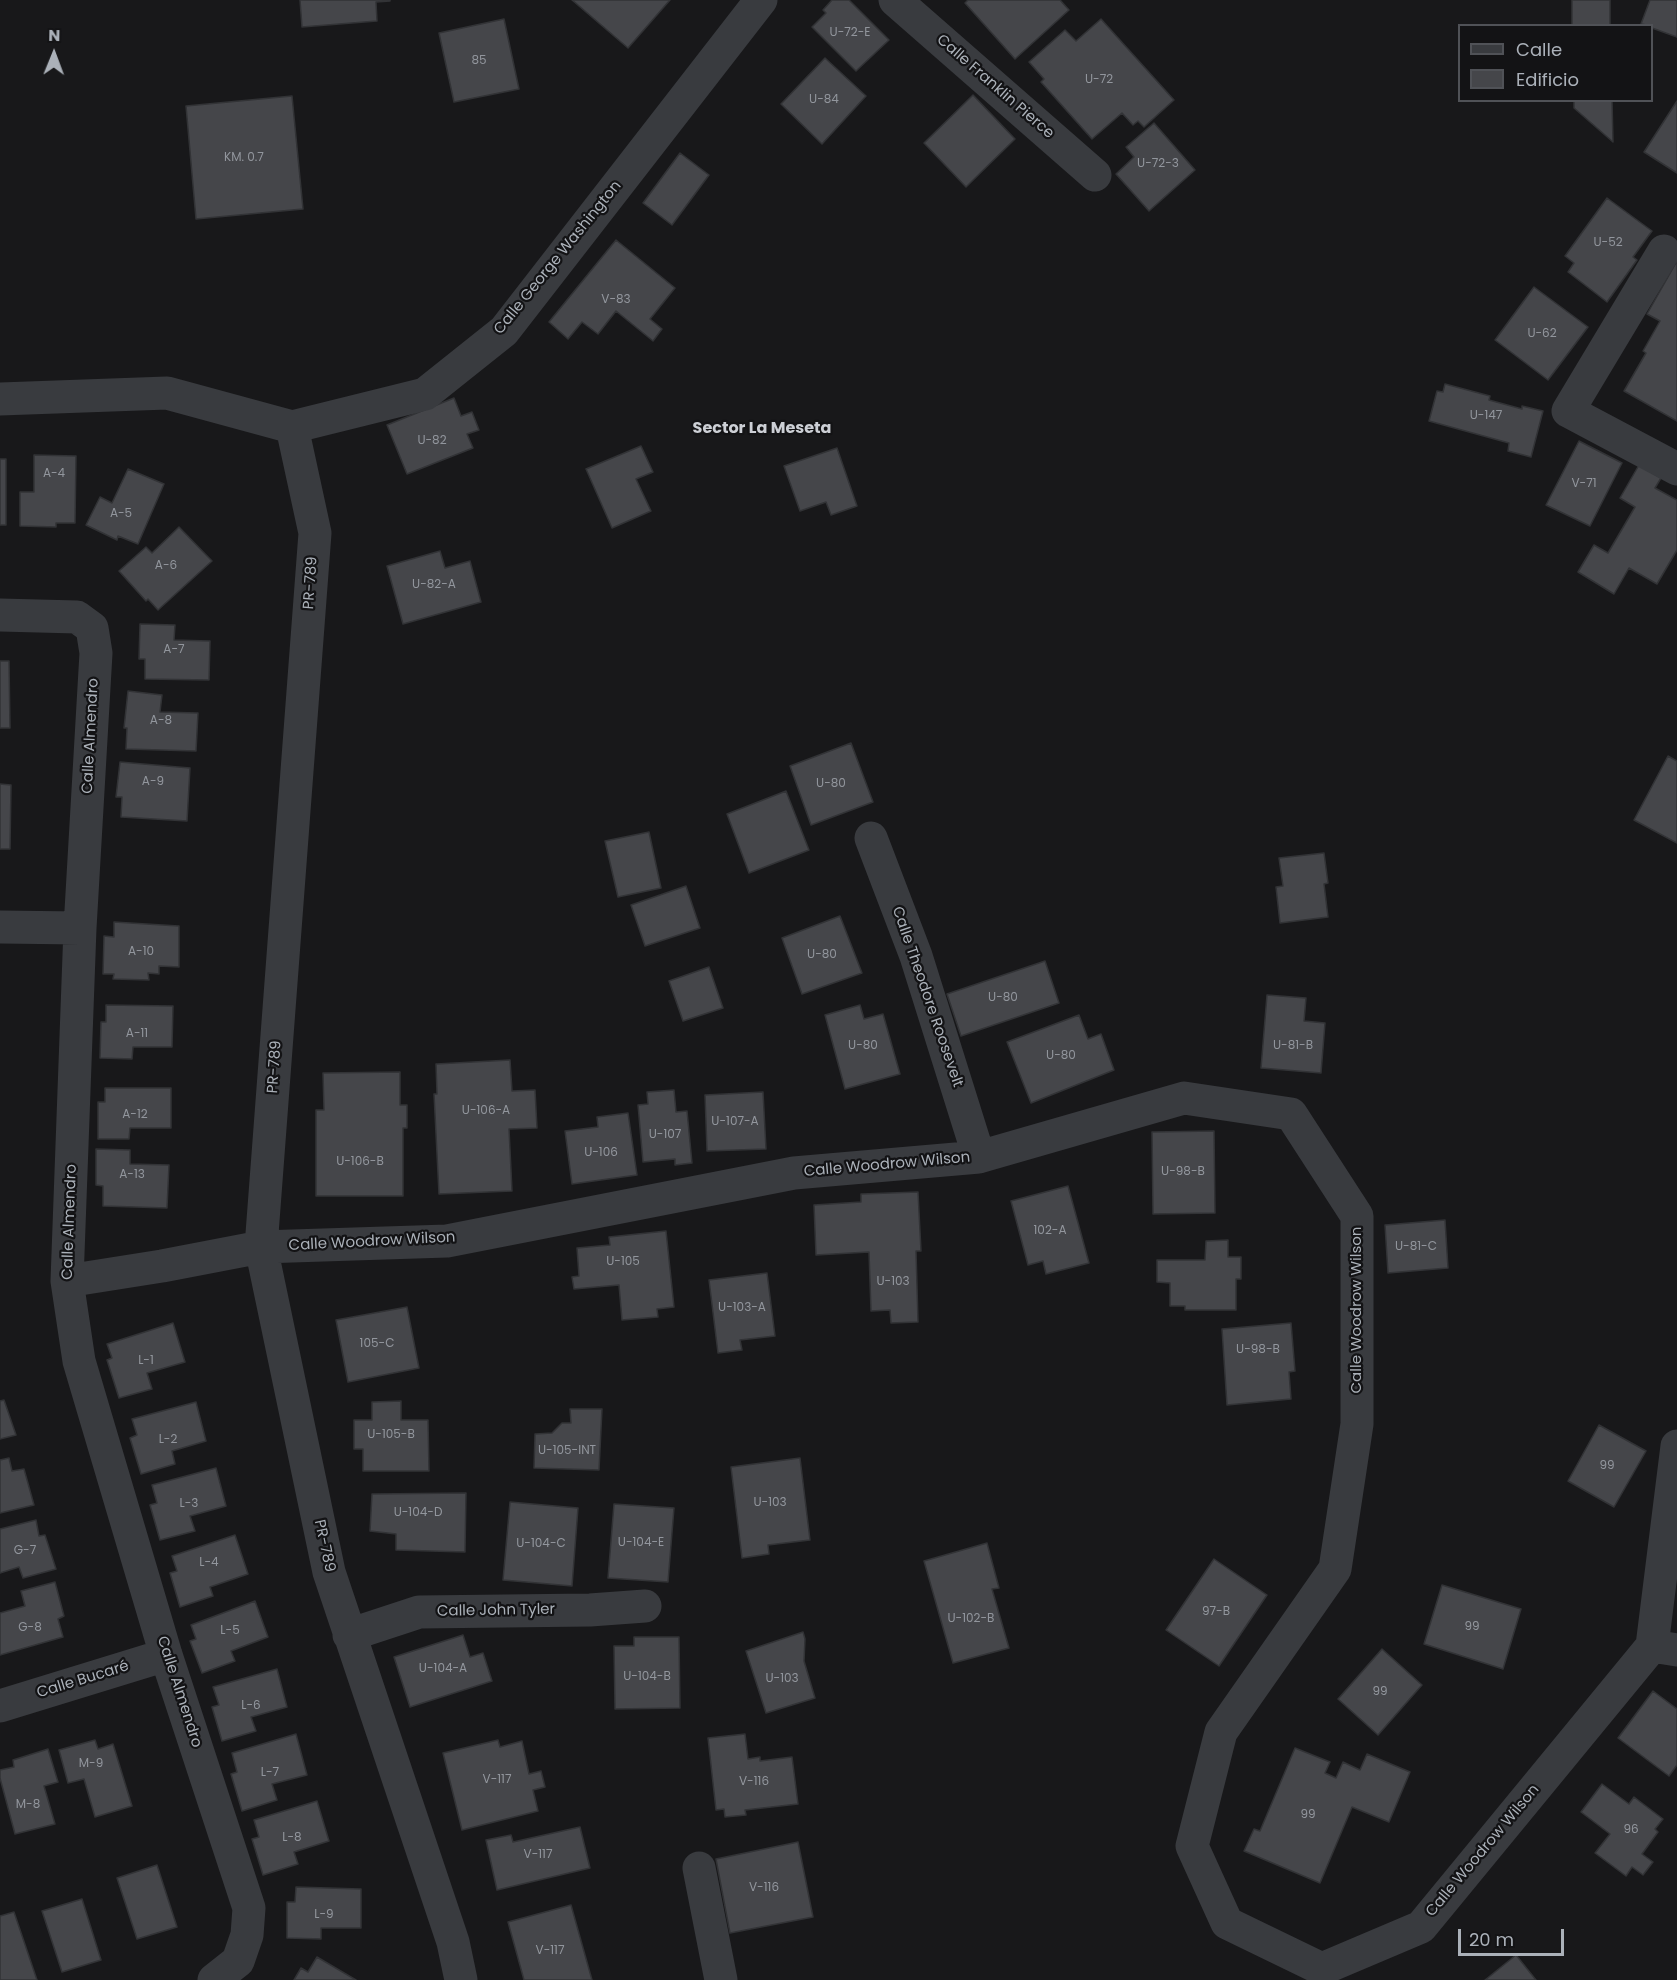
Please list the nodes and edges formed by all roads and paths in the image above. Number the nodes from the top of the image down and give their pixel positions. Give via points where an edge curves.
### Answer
1 (761, 0) edge
2 (895, 0) edge
3 (1095, 175) dead end
4 (1664, 251) dead end
5 (0, 399) edge
6 (292, 427) junction
7 (1677, 469) edge
8 (0, 615) edge
9 (871, 838) dead end
10 (0, 927) edge
11 (80, 928) junction
12 (979, 1157) junction
13 (261, 1246) junction
14 (67, 1281) junction
15 (1677, 1446) edge
16 (645, 1606) dead end
17 (349, 1635) junction
18 (1664, 1648) edge
19 (166, 1655) junction
20 (0, 1706) edge
21 (699, 1868) dead end
22 (1322, 1974) edge
23 (214, 1980) edge
24 (461, 1980) edge
25 (722, 1980) edge

1 - 6 street, Calle George Washington via 504,331 425,394
2 - 3 street, Calle Franklin Pierce
4 - 7 street via 1568,411
5 - 6 street via 167,393
6 - 13 street, PR-789 / PR-789 via 315,533
8 - 11 street, Calle Almendro via 77,617 92,628 96,653
9 - 12 street, Calle Theodore Roosevelt via 916,956
10 - 11 street
11 - 14 street, Calle Almendro
12 - 13 street, Calle Woodrow Wilson via 794,1173 447,1241
12 - 22 street, Calle Woodrow Wilson via 1184,1098 1291,1114 1358,1216 1357,1424 1335,1569 1221,1732 1192,1846 1227,1923
13 - 14 street, Calle Woodrow Wilson
13 - 17 street, PR-789 / PR-789 via 329,1572
14 - 19 street, Calle Almendro via 79,1361
15 - 18 street
16 - 17 street, Calle John Tyler via 419,1612
17 - 24 street, PR-789 / PR-789 via 453,1942
18 - 22 street, Calle Woodrow Wilson via 1420,1927
19 - 20 street, Calle Bucaré
19 - 23 street, Calle Almendro via 249,1908 247,1935 238,1961
21 - 25 street

